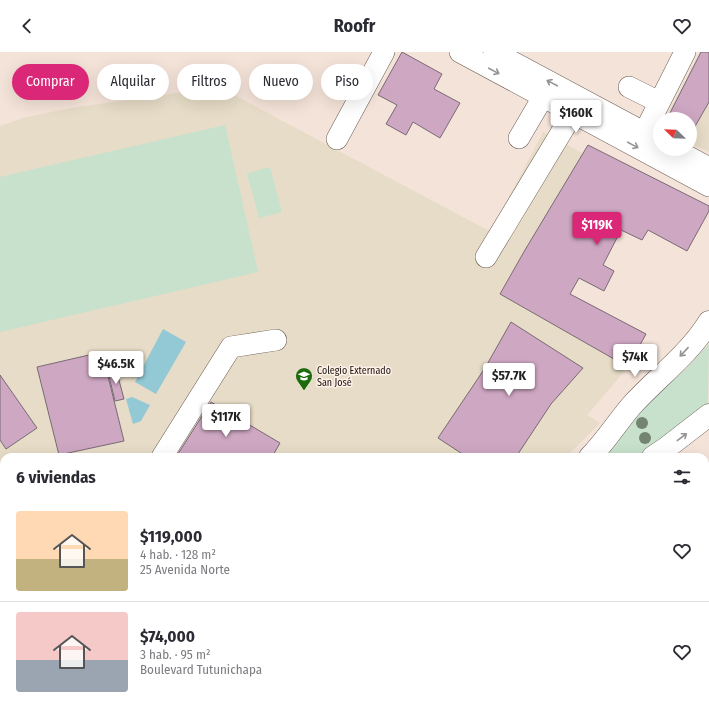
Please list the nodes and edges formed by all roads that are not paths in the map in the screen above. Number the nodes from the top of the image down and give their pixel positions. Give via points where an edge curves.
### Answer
1 (384, 52) edge
2 (460, 52) edge
3 (494, 52) edge
4 (685, 52) edge
5 (629, 87) dead end
6 (543, 97) junction
7 (659, 102) junction
8 (574, 113) junction
9 (652, 137) edge
10 (519, 138) dead end
11 (336, 139) dead end
12 (687, 156) edge
13 (709, 168) edge
14 (709, 186) edge
15 (486, 257) dead end
16 (709, 322) edge
17 (276, 340) dead end
18 (709, 415) edge
19 (165, 453) edge
20 (594, 453) edge
21 (660, 453) edge

1 - 11 street
2 -> 6 street
9 -> 3 street
4 - 7 street
5 - 7 street
6 - 8 street
6 - 10 street
7 - 9 street
8 -> 14 street
8 - 15 street
12 - 13 street
16 -> 20 main road via 703,332 632,405
17 - 19 street via 231,347
21 -> 18 main road

